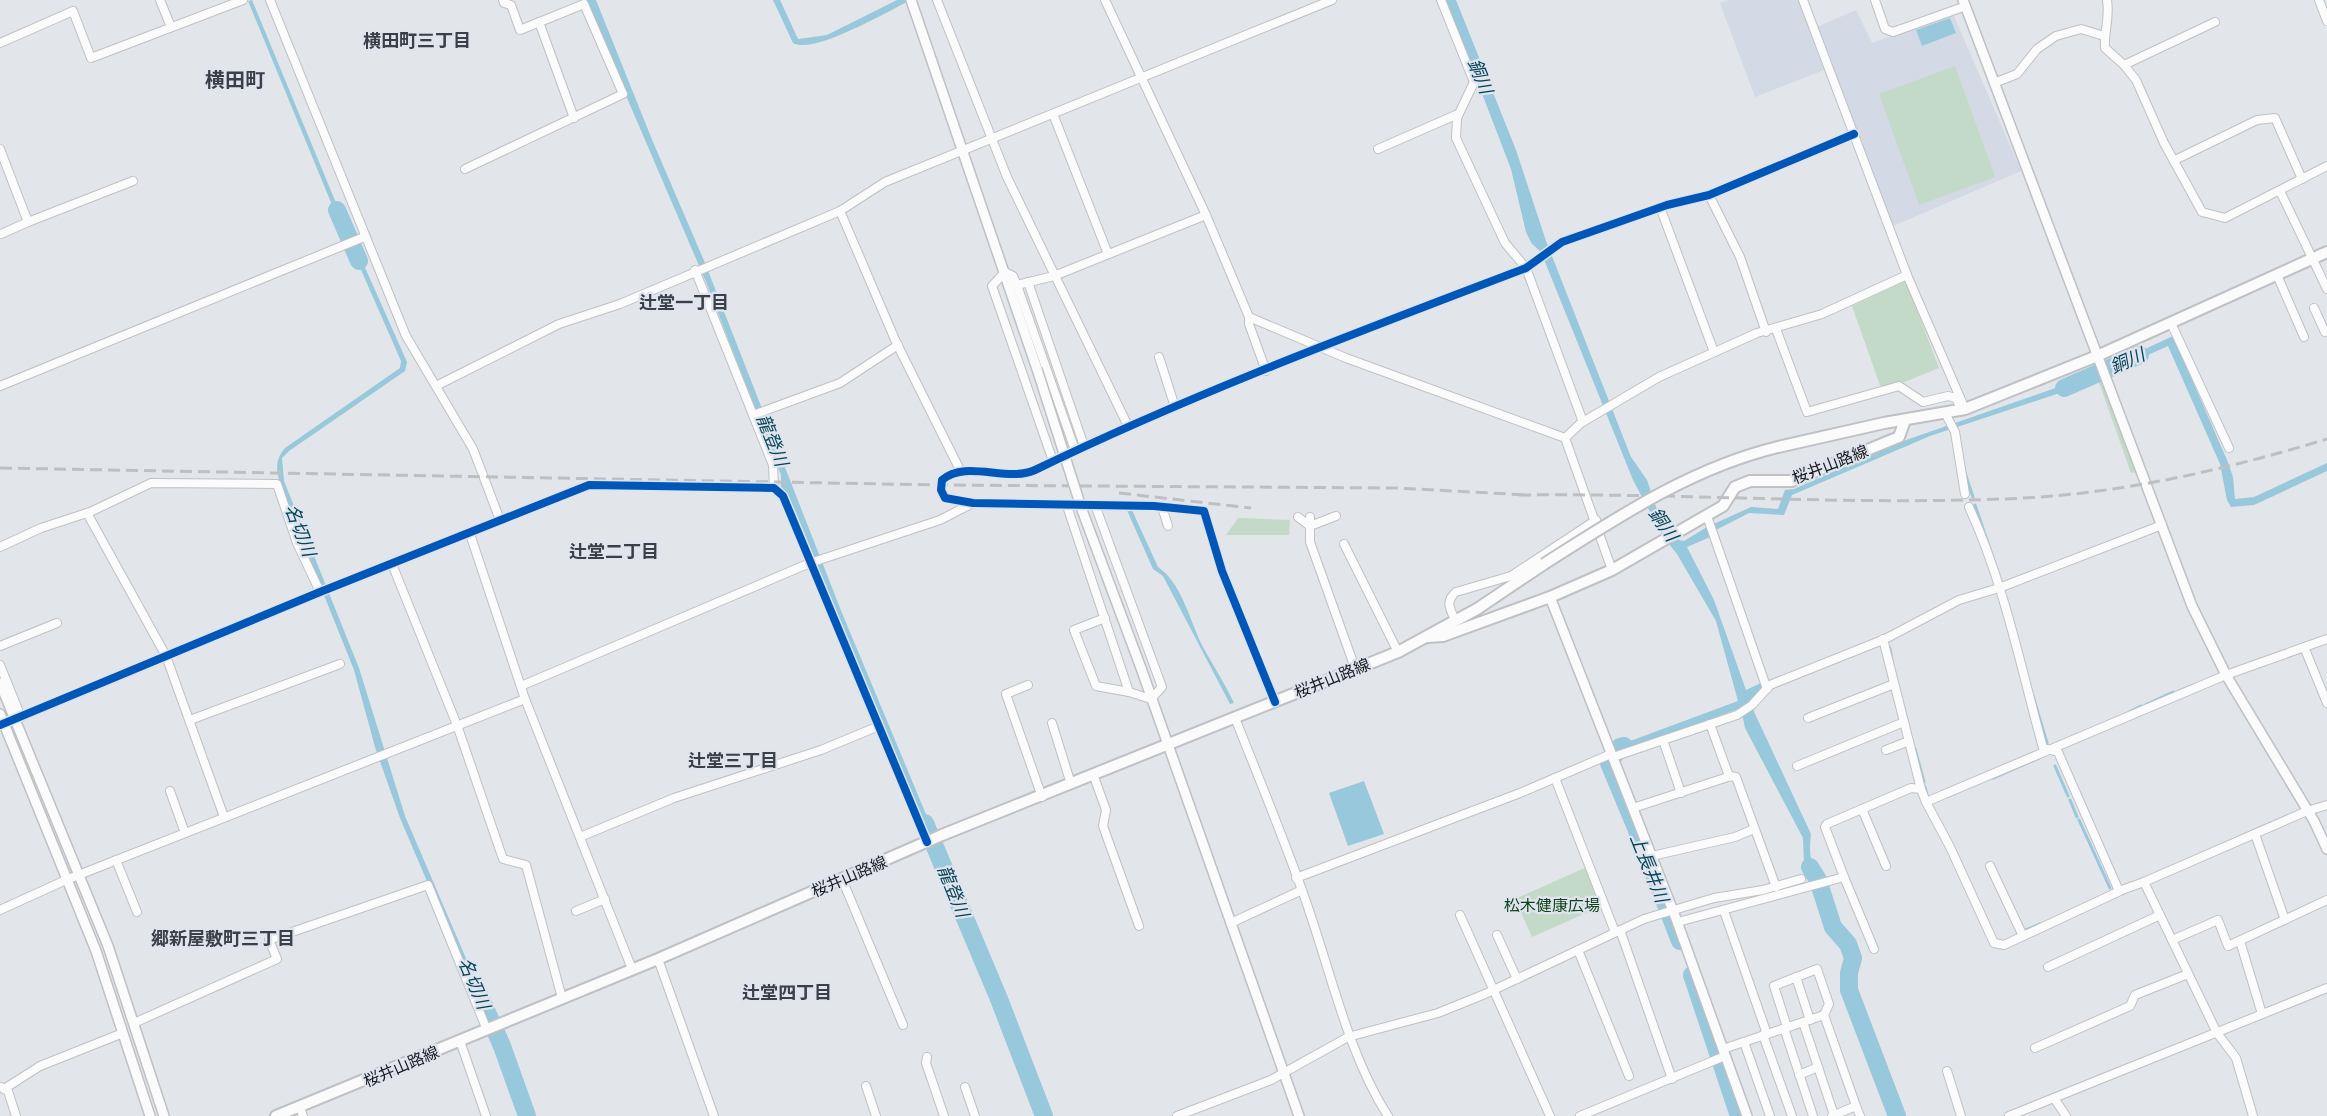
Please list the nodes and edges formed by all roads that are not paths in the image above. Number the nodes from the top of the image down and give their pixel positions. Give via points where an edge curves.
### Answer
1 (160, 0) edge
2 (243, 0) edge
3 (270, 0) edge
4 (503, 0) edge
5 (911, 0) edge
6 (937, 0) edge
7 (1105, 0) edge
8 (1332, 0) edge
9 (1441, 0) edge
10 (1803, 0) edge
11 (1875, 0) edge
12 (2107, 0) edge
13 (2319, 0) edge
14 (1964, 3) edge
15 (2327, 21) edge
16 (538, 22) junction
17 (2215, 22) dead end
18 (171, 27) junction
19 (2104, 36) junction
20 (0, 43) edge
21 (2124, 65) junction
22 (1140, 77) junction
23 (1994, 83) junction
24 (1053, 114) junction
25 (1458, 114) junction
26 (574, 118) junction
27 (1854, 134) junction
28 (993, 139) junction
29 (0, 149) edge
30 (1378, 149) dead end
31 (962, 151) junction
32 (2175, 160) junction
33 (2327, 165) edge
34 (465, 169) dead end
35 (2302, 179) junction
36 (133, 181) dead end
37 (2280, 191) junction
38 (1710, 195) junction
39 (1660, 207) junction
40 (840, 210) junction
41 (1206, 215) junction
42 (28, 222) junction
43 (1, 234) edge
44 (364, 237) junction
45 (2327, 252) edge
46 (1108, 254) junction
47 (2313, 258) junction
48 (1526, 268) junction
49 (695, 270) junction
50 (1005, 272) junction
51 (1906, 275) junction
52 (2277, 275) junction
53 (1054, 276) junction
54 (1028, 282) junction
55 (1017, 285) junction
56 (2327, 289) edge
57 (2314, 308) dead end
58 (1249, 317) junction
59 (2171, 323) junction
60 (1776, 329) junction
61 (2327, 331) edge
62 (1766, 332) junction
63 (2304, 337) dead end
64 (898, 345) junction
65 (1323, 348) junction
66 (1714, 352) junction
67 (2097, 356) junction
68 (1159, 357) dead end
69 (1266, 371) junction
70 (0, 386) edge
71 (436, 386) junction
72 (1175, 407) junction
73 (1963, 409) junction
74 (1945, 413) junction
75 (753, 415) junction
76 (1905, 420) junction
77 (1583, 422) junction
78 (1128, 426) junction
79 (1565, 438) junction
80 (1084, 446) junction
81 (2229, 448) dead end
82 (1075, 450) junction
83 (1053, 461) junction
84 (961, 472) junction
85 (774, 488) junction
86 (1965, 495) dead end
87 (973, 503) junction
88 (1067, 506) junction
89 (1095, 506) junction
90 (1162, 507) junction
91 (1970, 507) dead end
92 (87, 513) junction
93 (1336, 516) dead end
94 (1707, 516) junction
95 (1298, 517) dead end
96 (500, 520) junction
97 (1596, 520) junction
98 (1310, 522) junction
99 (2162, 525) junction
100 (1168, 526) dead end
101 (470, 534) junction
102 (1344, 544) dead end
103 (0, 547) edge
104 (810, 563) junction
105 (392, 564) junction
106 (1612, 570) junction
107 (1999, 588) junction
108 (320, 592) junction
109 (1550, 597) junction
110 (1105, 618) junction
111 (1455, 620) junction
112 (57, 623) dead end
113 (1422, 638) junction
114 (1883, 639) junction
115 (2327, 639) edge
116 (0, 646) edge
117 (2304, 647) junction
118 (1398, 652) junction
119 (166, 656) junction
120 (340, 664) dead end
121 (0, 665) edge
122 (1355, 668) junction
123 (2226, 675) junction
124 (0, 683) edge
125 (1894, 684) junction
126 (1028, 685) dead end
127 (521, 686) junction
128 (1767, 689) junction
129 (1130, 692) junction
130 (525, 699) junction
131 (1151, 699) junction
132 (1275, 702) junction
133 (2327, 703) edge
134 (1235, 717) junction
135 (1808, 717) dead end
136 (18, 718) junction
137 (189, 720) junction
138 (1, 721) edge
139 (1904, 722) junction
140 (1052, 723) dead end
141 (1710, 724) junction
142 (458, 725) junction
143 (879, 726) junction
144 (1663, 740) junction
145 (1908, 741) junction
146 (1167, 743) junction
147 (1886, 750) dead end
148 (2052, 750) junction
149 (1612, 755) junction
150 (1797, 766) dead end
151 (1093, 774) junction
152 (1731, 776) junction
153 (1555, 778) junction
154 (1071, 784) junction
155 (1921, 789) junction
156 (171, 791) dead end
157 (1681, 793) junction
158 (1042, 797) junction
159 (1926, 802) junction
160 (2327, 806) edge
161 (1633, 808) junction
162 (1862, 809) junction
163 (2307, 811) junction
164 (224, 818) junction
165 (1754, 828) junction
166 (185, 833) junction
167 (2255, 834) junction
168 (580, 837) junction
169 (927, 842) junction
170 (2327, 849) edge
171 (1652, 856) junction
172 (116, 860) junction
173 (1886, 866) dead end
174 (1990, 866) dead end
175 (78, 876) junction
176 (1844, 877) junction
177 (1296, 878) junction
178 (843, 879) junction
179 (1801, 879) dead end
180 (66, 880) junction
181 (2144, 882) junction
182 (1776, 887) junction
183 (1302, 890) junction
184 (2120, 891) junction
185 (605, 899) junction
186 (2327, 900) edge
187 (1672, 909) junction
188 (0, 910) edge
189 (576, 911) dead end
190 (1724, 911) junction
191 (137, 912) dead end
192 (1460, 915) dead end
193 (2160, 915) junction
194 (2285, 920) junction
195 (1233, 922) junction
196 (1677, 922) junction
197 (1139, 926) dead end
198 (1617, 931) junction
199 (1497, 935) dead end
200 (2023, 936) junction
201 (2172, 940) junction
202 (2240, 941) junction
203 (1874, 949) dead end
204 (1578, 950) junction
205 (658, 959) junction
206 (2048, 967) dead end
207 (632, 969) junction
208 (2188, 974) junction
209 (1796, 977) junction
210 (1516, 979) junction
211 (2327, 988) edge
212 (1493, 990) junction
213 (562, 998) junction
214 (2262, 1014) junction
215 (1824, 1015) junction
216 (1807, 1021) junction
217 (134, 1023) junction
218 (903, 1025) dead end
219 (1785, 1028) junction
220 (487, 1030) junction
221 (123, 1033) junction
222 (2217, 1033) junction
223 (1765, 1035) junction
224 (1351, 1036) junction
225 (460, 1041) junction
226 (1744, 1042) junction
227 (2035, 1048) dead end
228 (1724, 1052) junction
229 (927, 1057) dead end
230 (1818, 1068) junction
231 (1947, 1071) dead end
232 (1286, 1072) junction
233 (1799, 1075) junction
234 (1629, 1076) dead end
235 (1672, 1079) junction
236 (866, 1086) dead end
237 (965, 1087) dead end
238 (2, 1088) edge
239 (2054, 1098) junction
240 (1606, 1106) junction
241 (1856, 1106) junction
242 (302, 1112) edge
243 (1384, 1115) edge
244 (16, 1116) edge
245 (150, 1116) edge
246 (164, 1116) edge
247 (276, 1116) edge
248 (486, 1116) edge
249 (714, 1116) edge
250 (876, 1116) edge
251 (944, 1116) edge
252 (975, 1116) edge
253 (1177, 1116) edge
254 (1299, 1116) edge
255 (1550, 1116) edge
256 (1580, 1116) edge
257 (1610, 1116) edge
258 (1747, 1116) edge
259 (1770, 1116) edge
260 (1792, 1116) edge
261 (1813, 1116) edge
262 (1833, 1116) edge
263 (1860, 1116) edge
264 (1961, 1116) edge
265 (2009, 1116) edge
266 (2066, 1116) edge
267 (2253, 1116) edge

1 - 18 street
2 - 18 street
3 - 44 street
4 - 16 street via 511,5 520,30
5 - 31 street
6 - 28 street
7 - 22 street
8 - 22 street
9 - 25 street via 1474,82
10 - 27 street
11 - 14 street via 1885,29 1893,32
12 - 19 street via 2110,14
13 - 15 street
14 - 23 street
16 - 26 street
16 - 26 street via 584,4 623,94
17 - 21 street
18 - 20 street via 91,58 73,11
19 - 21 street via 2105,48
19 - 23 street via 2081,29 2056,36 2037,49 2017,74
21 - 32 street via 2136,80
22 - 24 street
22 - 41 street
23 - 67 street
24 - 28 street
24 - 46 street
25 - 30 street
25 - 48 street via 1456,138 1478,189 1505,243
26 - 34 street
27 - 38 street
27 - 51 street
28 - 31 street
28 - 53 street via 1006,177
29 - 42 street
31 - 40 street via 885,182
31 - 50 street
32 - 35 street via 2257,120 2275,118
32 - 37 street via 2202,212 2219,218
33 - 35 street
35 - 37 street
36 - 42 street
37 - 47 street
38 - 39 street
38 - 62 street via 1740,257
39 - 48 street via 1562,242
39 - 66 street
40 - 49 street
40 - 64 street
41 - 46 street
41 - 58 street
42 - 43 street
44 - 70 street
44 - 71 street via 406,336
45 - 47 main road, 桜井山路線
46 - 53 street
47 - 52 main road, 桜井山路線
47 - 56 street
48 - 65 street
48 - 77 street
49 - 71 street via 620,304 559,324
49 - 75 street
50 - 55 street via 1013,276
50 - 83 street via 992,286
50 - 131 street, bridge via 1082,510
51 - 60 street via 1822,314
51 - 73 street
52 - 59 main road, 桜井山路線
52 - 63 street
53 - 54 street
53 - 78 street
54 - 55 street
54 - 80 street
55 - 82 street
57 - 61 street
58 - 65 street
58 - 69 street
59 - 67 main road, 桜井山路線
59 - 81 street
60 - 62 street
60 - 73 street via 1806,412 1899,386 1923,402 1956,398
62 - 66 street
64 - 75 street via 840,383
64 - 84 street
65 - 69 street
65 - 79 street
66 - 77 street via 1659,377
67 - 73 main road, 桜井山路線
67 - 99 street
68 - 72 street
69 - 72 street
71 - 96 street via 473,449
72 - 78 street
73 - 74 main road, 桜井山路線
74 - 76 main road, 桜井山路線
74 - 86 street via 1955,432
75 - 85 street via 774,465
76 - 94 main road, 桜井山路線 via 1899,437 1792,481 1750,482 1735,487 1724,506
76 - 111 main road, 桜井山路線, bridge via 1778,447 1688,478
77 - 79 street
78 - 80 street
79 - 97 street
80 - 82 street
82 - 83 street
83 - 84 street via 1029,473
84 - 87 street via 942,480 941,490 945,498
85 - 96 street via 589,485
85 - 104 street via 783,496
87 - 88 street
87 - 104 street via 940,520
88 - 89 street
88 - 110 street
89 - 90 street
89 - 131 street via 1162,687
90 - 100 street
90 - 132 street via 1204,511 1222,571
91 - 107 street
92 - 103 street
92 - 108 street via 151,483 277,484 297,543
92 - 119 street
93 - 98 street
94 - 106 main road, 桜井山路線
94 - 128 street
95 - 98 street
96 - 101 street
97 - 106 street
97 - 111 street via 1510,576 1456,592 1448,604
98 - 122 street via 1310,542
99 - 107 street
99 - 123 street via 2192,606
101 - 105 street
101 - 127 street
102 - 118 street
104 - 127 street
104 - 143 street
105 - 108 street
105 - 142 street
106 - 109 main road, 桜井山路線
107 - 114 street via 1959,600
107 - 148 street via 2043,748
108 - 119 street
109 - 113 main road, 桜井山路線 via 1443,636
109 - 149 street
110 - 129 street
110 - 129 street via 1074,630 1096,686
111 - 113 main road, 桜井山路線
112 - 116 street
113 - 118 main road, 桜井山路線
114 - 125 street
114 - 128 street
115 - 117 street
117 - 123 street
117 - 133 street
118 - 122 main road, 桜井山路線
119 - 136 street
119 - 137 street
120 - 137 street
121 - 136 street
122 - 132 main road, 桜井山路線
123 - 148 street
123 - 163 street
124 - 136 street
125 - 135 street
125 - 139 street
126 - 158 street via 1006,694
127 - 130 street
128 - 141 street via 1737,715
129 - 131 street
130 - 142 street
130 - 168 street
131 - 146 street
132 - 134 main road, 桜井山路線
134 - 146 main road, 桜井山路線
134 - 177 street
136 - 138 street
136 - 175 street
137 - 164 street
138 - 180 street
139 - 145 street
139 - 150 street
140 - 154 street
141 - 144 street
141 - 152 street
142 - 164 street
142 - 213 street via 503,859 526,865
143 - 168 street via 821,750 674,798
143 - 169 street
144 - 149 street
144 - 157 street
145 - 147 street
145 - 155 street
146 - 151 main road, 桜井山路線
146 - 195 street
148 - 159 street
148 - 184 street via 2058,752
149 - 153 street
149 - 161 street
151 - 154 main road, 桜井山路線
151 - 197 street via 1106,810 1103,826
152 - 157 street
152 - 165 street via 1736,777
153 - 177 street
153 - 198 street
154 - 158 main road, 桜井山路線
155 - 159 street
155 - 162 street via 1911,788
156 - 166 street
157 - 161 street
158 - 169 main road, 桜井山路線
159 - 200 street via 1994,943 2004,945
160 - 163 street
161 - 171 street
162 - 173 street
162 - 176 street via 1825,827
163 - 167 street
163 - 170 street
164 - 166 street
165 - 171 street via 1735,837
165 - 182 street
166 - 172 street
167 - 181 street
167 - 194 street
168 - 185 street
169 - 178 main road, 桜井山路線
171 - 187 street
172 - 175 street
172 - 191 street
174 - 200 street
175 - 180 street
175 - 217 street via 108,946
176 - 190 street
176 - 203 street
177 - 183 street
178 - 205 main road, 桜井山路線
178 - 218 street
179 - 182 street
180 - 188 street
180 - 221 street via 96,951
181 - 184 street
181 - 193 street
182 - 187 street
183 - 195 street
183 - 224 street
184 - 200 street
185 - 189 street
185 - 207 street
186 - 194 street
187 - 196 street
187 - 198 street
190 - 196 street
190 - 223 street
192 - 212 street
193 - 201 street
193 - 206 street
194 - 202 street
195 - 232 street
196 - 228 street
198 - 204 street
198 - 235 street
199 - 210 street
201 - 202 street via 2218,920 2228,946
201 - 208 street
202 - 214 street
204 - 210 street
204 - 234 street
205 - 207 main road, 桜井山路線
205 - 249 street
207 - 213 main road, 桜井山路線
208 - 222 street
208 - 227 street via 2135,995 2130,1006
209 - 215 street via 1817,969 1829,1004
209 - 216 street
209 - 219 street via 1774,986
210 - 212 street
211 - 214 street
212 - 224 street via 1438,1013
212 - 255 street
213 - 220 main road, 桜井山路線
214 - 222 street
215 - 216 street
215 - 241 street
216 - 219 street
216 - 230 street
217 - 220 street via 277,959 269,940 428,885
217 - 246 street
219 - 223 street
219 - 233 street
220 - 225 main road, 桜井山路線
221 - 238 street via 39,1066
221 - 245 street
222 - 239 street
222 - 267 street via 2236,1058
223 - 226 street
223 - 260 street
224 - 232 street
224 - 243 street
225 - 242 main road, 桜井山路線
225 - 248 street
226 - 228 street
226 - 259 street
228 - 235 street
228 - 258 street
229 - 251 street
230 - 233 street
230 - 262 street
231 - 264 street
232 - 253 street
232 - 254 street
233 - 261 street
235 - 240 street
236 - 250 street
237 - 252 street
238 - 244 street via 8,1091
239 - 265 street
239 - 266 street
240 - 256 street
240 - 257 street
241 - 262 street
241 - 263 street
242 - 247 main road, 桜井山路線

